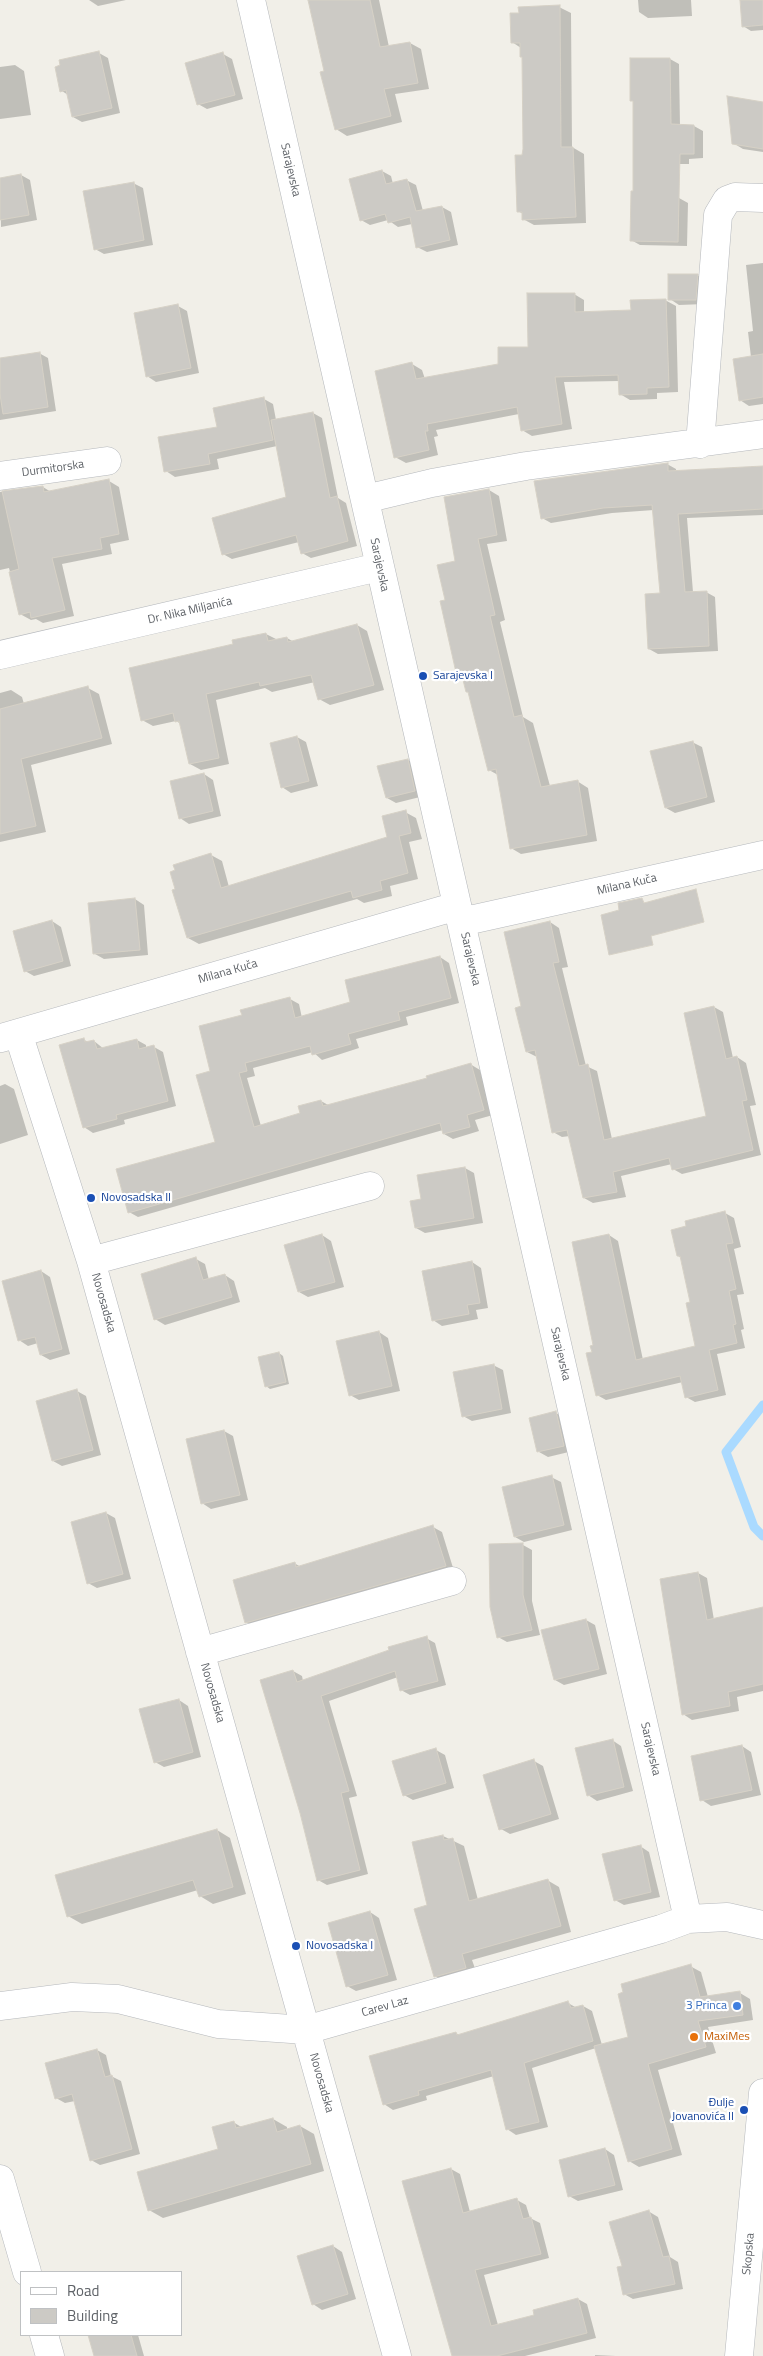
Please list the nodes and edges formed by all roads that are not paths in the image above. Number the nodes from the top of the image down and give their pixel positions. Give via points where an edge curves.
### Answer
1 (251, 0) edge
2 (763, 198) edge
3 (763, 434) edge
4 (700, 444) junction
5 (107, 461) dead end
6 (0, 476) edge
7 (365, 499) junction
8 (379, 567) junction
9 (0, 655) edge
10 (763, 856) edge
11 (459, 914) junction
12 (9, 1036) edge
13 (370, 1186) dead end
14 (91, 1261) junction
15 (452, 1581) dead end
16 (200, 1652) junction
17 (688, 1919) junction
18 (763, 1925) edge
19 (0, 2006) edge
20 (306, 2030) junction
21 (763, 2093) edge
22 (0, 2179) edge
23 (27, 2271) edge
24 (44, 2336) edge
25 (50, 2356) edge
26 (397, 2356) edge
27 (739, 2356) edge

1 - 7 street, Sarajevska
2 - 4 street via 735,197 727,200 718,215
3 - 4 street
4 - 7 street via 526,466
5 - 6 street, Durmitorska
7 - 8 street, Sarajevska
8 - 9 street, Dr. Nika Miljanića
8 - 11 street, Sarajevska
10 - 11 street, Milana Kuča
11 - 12 street, Milana Kuča
11 - 17 street, Sarajevska
12 - 14 street, Novosadska
13 - 14 street
14 - 16 street, Novosadska
15 - 16 street
16 - 20 street, Novosadska
17 - 18 street, Carev Laz via 726,1917
17 - 20 street, Carev Laz
19 - 20 street, Carev Laz via 72,1998 118,1999 218,2024
20 - 26 street, Novosadska
21 - 27 street, Skopska
22 - 23 street
24 - 25 street

